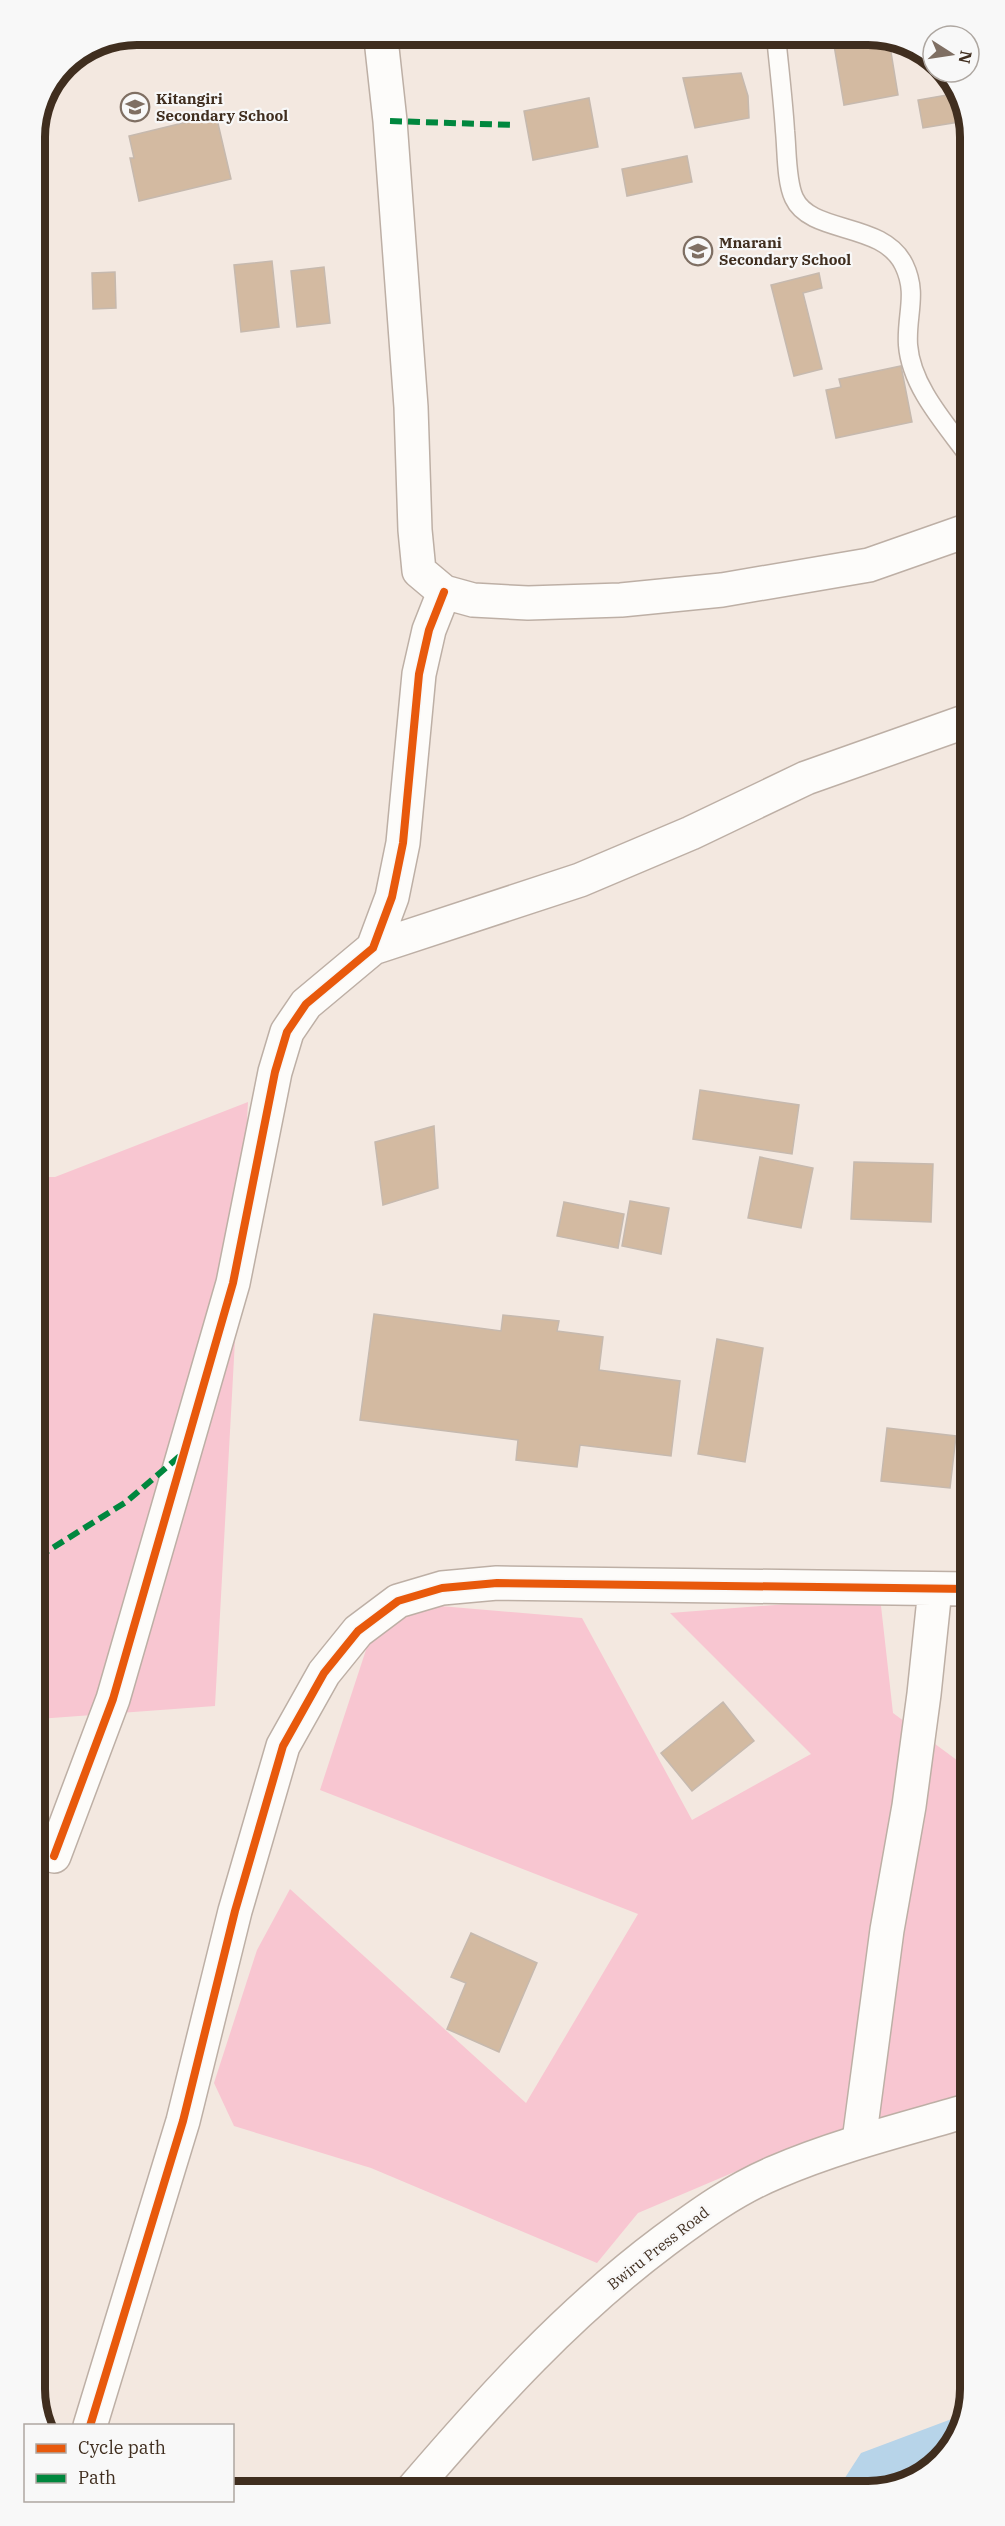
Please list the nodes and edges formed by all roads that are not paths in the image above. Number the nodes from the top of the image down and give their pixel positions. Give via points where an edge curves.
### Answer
1 (382, 45) edge
2 (777, 45) edge
3 (960, 444) edge
4 (960, 533) edge
5 (444, 592) junction
6 (960, 723) edge
7 (373, 948) junction
8 (935, 1589) junction
9 (960, 1589) edge
10 (54, 1856) dead end
11 (960, 2113) edge
12 (859, 2141) junction
13 (91, 2424) edge
14 (420, 2481) edge

1 - 5 street via 411,407 419,571
2 - 3 lane via 794,199 816,218 884,242 899,256 912,295 910,356 934,408
4 - 5 street via 869,566 722,590 621,600 528,603 473,600
5 - 7 street via 429,630 419,674 403,843 392,897
6 - 7 street via 806,778 692,833 580,880
7 - 10 street via 306,1004 287,1032 275,1072 228,1303 113,1699
8 - 9 street
8 - 12 street via 923,1705
8 - 13 street via 497,1583 442,1588 398,1601 358,1631 324,1673 284,1746 235,1911 183,2121
11 - 12 street, Bwiru Press Road
12 - 14 street, Bwiru Press Road via 774,2173 705,2210 637,2262 512,2376

